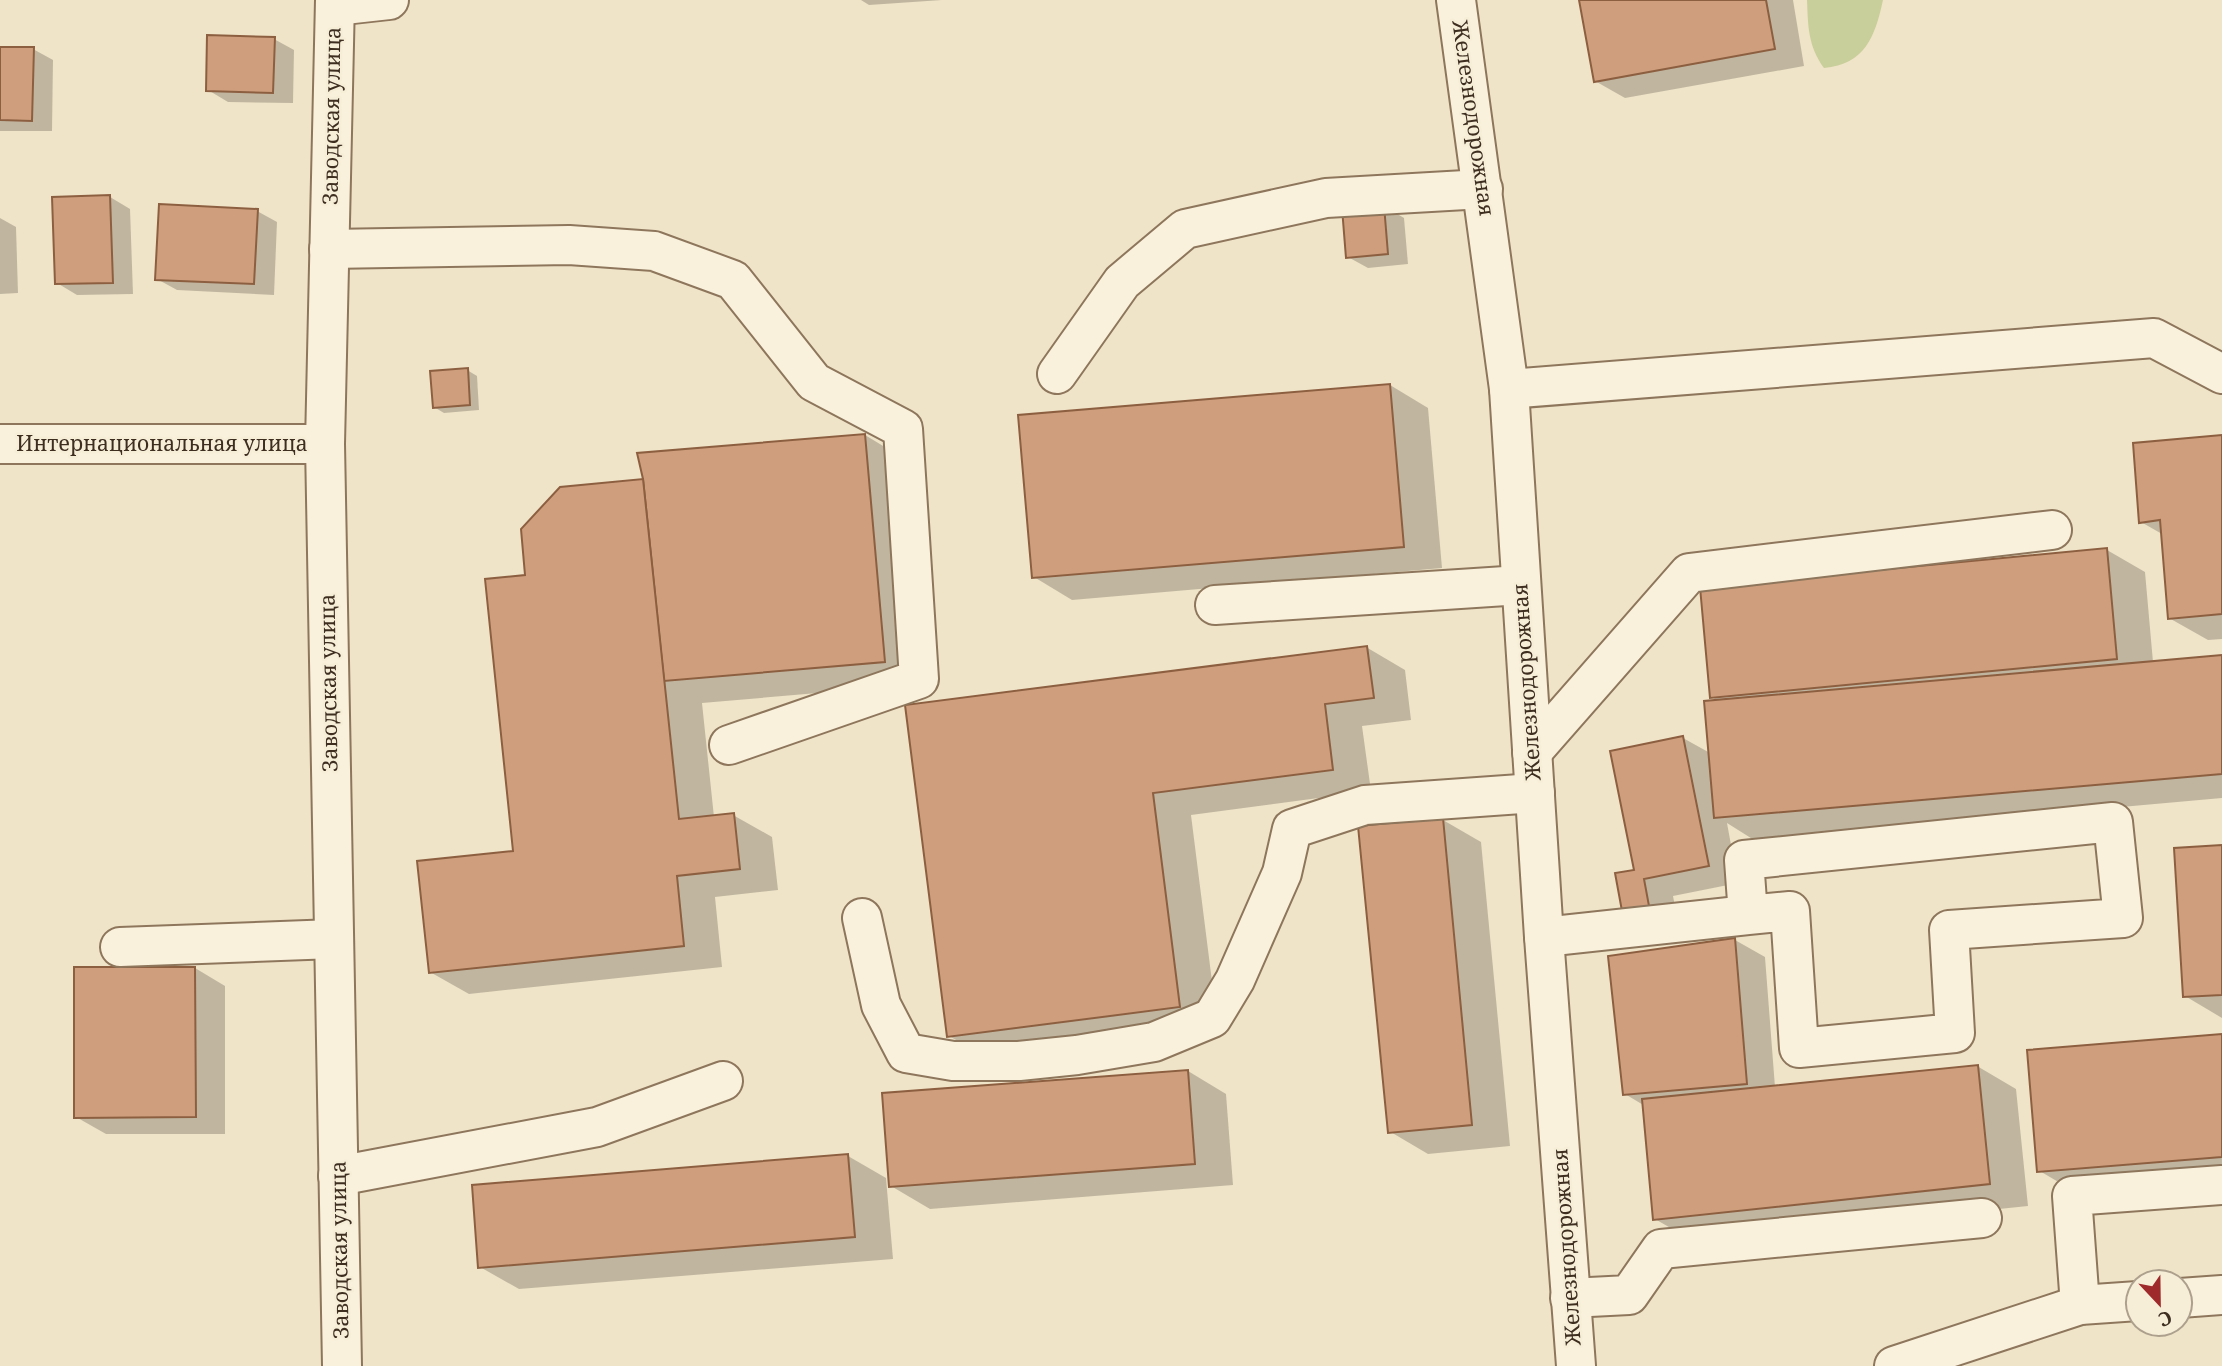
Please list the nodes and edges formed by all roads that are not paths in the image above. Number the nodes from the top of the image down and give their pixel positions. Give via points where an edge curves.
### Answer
1 (389, 0) edge
2 (1456, 0) edge
3 (335, 3) edge
4 (1483, 188) junction
5 (329, 249) junction
6 (2222, 373) edge
7 (1057, 374) dead end
8 (1509, 389) junction
9 (0, 444) edge
10 (325, 444) junction
11 (2052, 530) dead end
12 (1521, 585) junction
13 (1215, 605) dead end
14 (729, 745) dead end
15 (1532, 752) junction
16 (1535, 793) junction
17 (1748, 915) junction
18 (862, 918) dead end
19 (1544, 937) junction
20 (334, 939) junction
21 (120, 947) dead end
22 (723, 1082) dead end
23 (338, 1176) junction
24 (2222, 1185) edge
25 (1982, 1217) dead end
26 (2222, 1295) edge
27 (2194, 1297) edge
28 (1570, 1298) junction
29 (2124, 1302) edge
30 (2080, 1306) junction
31 (342, 1366) edge
32 (1576, 1366) edge
33 (1894, 1366) edge

1 - 3 street
2 - 4 street, Железнодорожная
3 - 5 street, Заводская улица
4 - 7 street via 1326,198 1185,229 1122,282
4 - 8 street, Железнодорожная
5 - 10 street, Заводская улица
5 - 14 street via 569,245 654,251 733,280 814,382 902,429 919,678
6 - 8 street via 2154,338
8 - 12 street, Железнодорожная
9 - 10 street, Интернациональная улица
10 - 20 street, Заводская улица
11 - 15 street via 1689,573
12 - 13 street
12 - 15 street, Железнодорожная
15 - 16 street, Железнодорожная
16 - 18 street via 1365,806 1292,829 1282,873 1235,980 1212,1017 1154,1042 1019,1061 953,1061 906,1053 881,1004
16 - 19 street, Железнодорожная
17 - 17 street via 1744,860 2113,822 2123,918 1949,930 1955,1033 1800,1048 1790,911
17 - 19 street
19 - 28 street, Железнодорожная
20 - 21 street
20 - 23 street, Заводская улица
22 - 23 street via 597,1127
23 - 31 street, Заводская улица
24 - 30 street via 2072,1196
25 - 28 street via 1661,1249 1629,1295
26 - 27 street
28 - 32 street, Железнодорожная
29 - 30 street
30 - 33 street

